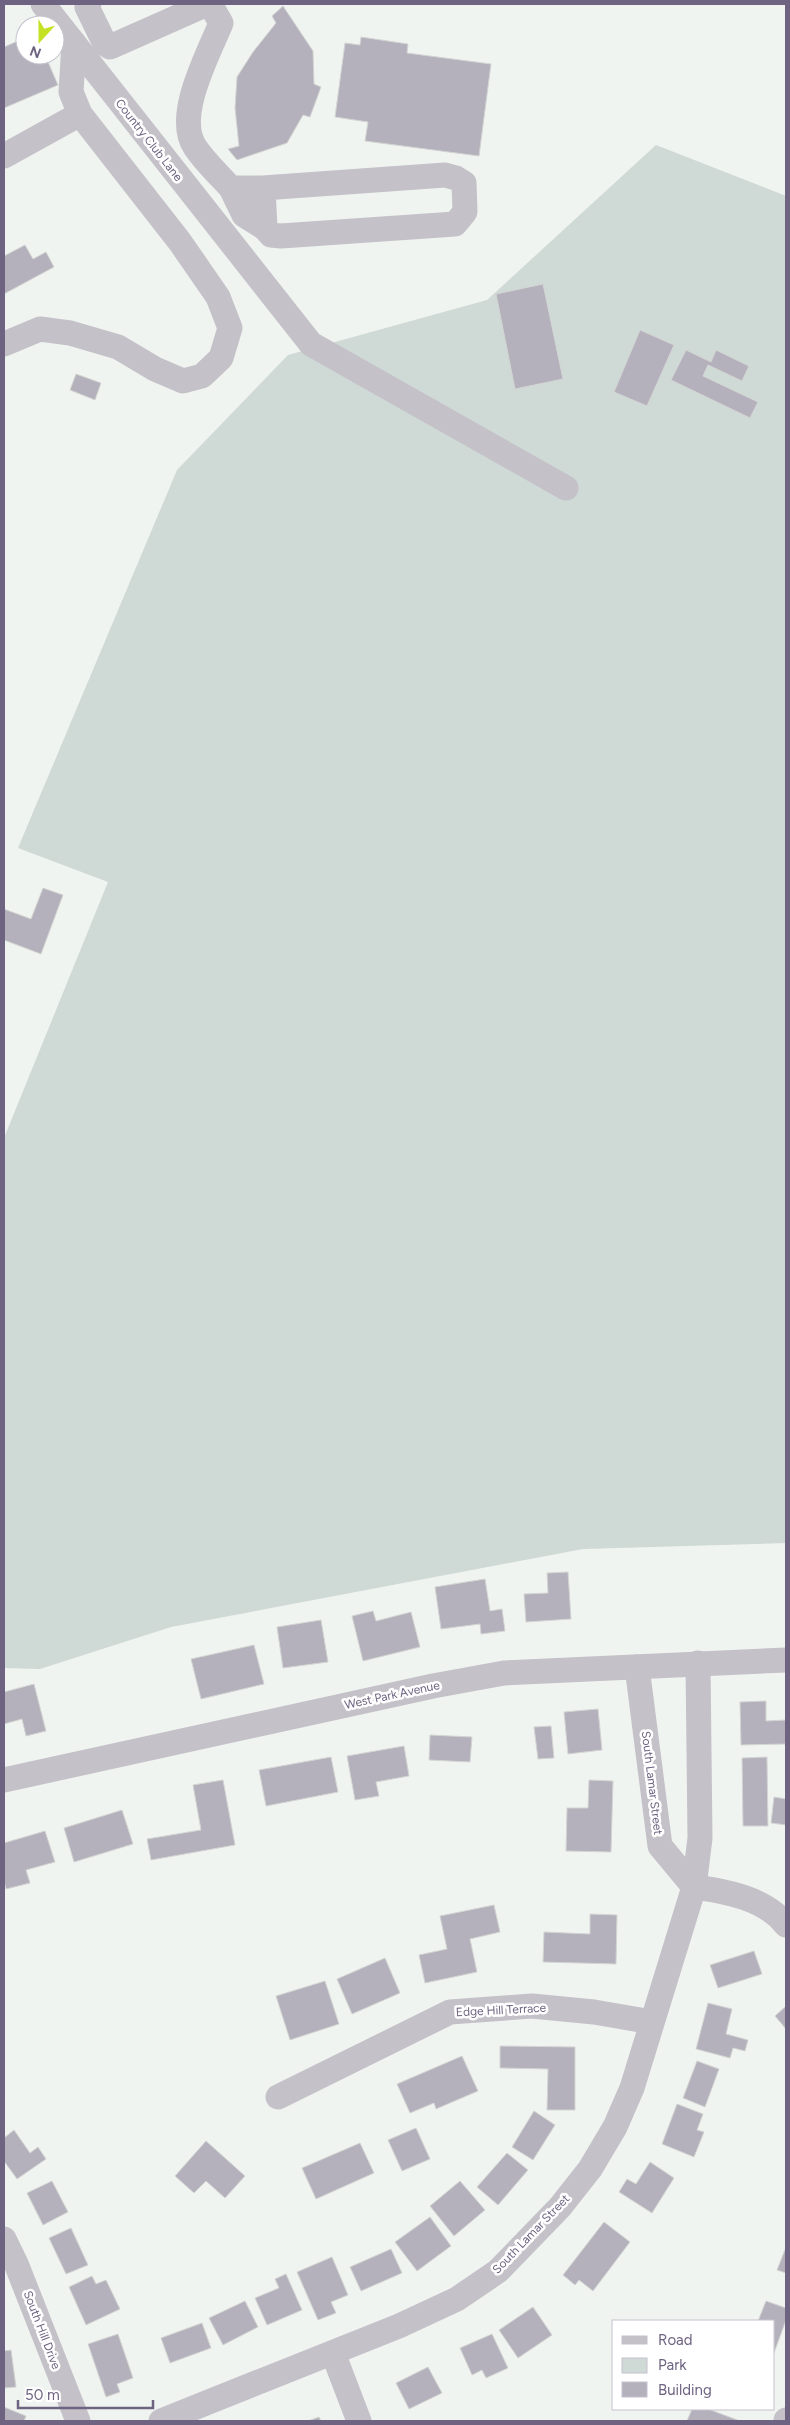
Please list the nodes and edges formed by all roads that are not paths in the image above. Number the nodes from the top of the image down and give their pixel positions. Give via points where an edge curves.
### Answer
1 (43, 4) edge
2 (89, 4) edge
3 (208, 4) edge
4 (74, 43) junction
5 (80, 114) junction
6 (4, 156) edge
7 (231, 188) junction
8 (263, 188) junction
9 (265, 228) junction
10 (4, 344) edge
11 (566, 488) dead end
12 (786, 1660) edge
13 (698, 1663) junction
14 (637, 1667) junction
15 (4, 1780) edge
16 (694, 1886) junction
17 (786, 1925) edge
18 (652, 2022) junction
19 (278, 2097) dead end
20 (4, 2239) edge
21 (334, 2353) junction
22 (78, 2421) edge
23 (161, 2421) edge
24 (359, 2421) edge

1 - 4 street, Country Club Lane
2 - 3 street via 87,7 105,44 110,47
3 - 7 street via 221,23 199,71 192,94 189,124 194,146
4 - 5 street via 71,92
4 - 11 street, Country Club Lane via 311,344
5 - 6 street
5 - 10 street via 180,242 218,297 230,328 221,358 202,376 183,381 118,347 70,333 40,329
7 - 8 street
7 - 9 street via 244,215
8 - 9 street
8 - 9 street via 445,175 464,183 465,212 455,224 281,236 271,235
12 - 13 street, West Park Avenue
13 - 14 street, West Park Avenue
13 - 16 street, South Lamar Street via 700,1838
14 - 15 street, West Park Avenue via 487,1676
14 - 16 street, South Lamar Street via 660,1846
16 - 17 street via 735,1893 780,1916
16 - 18 street, South Lamar Street
18 - 19 street, Edge Hill Terrace via 532,2006 450,2012
18 - 21 street, South Lamar Street via 632,2088 615,2127 590,2169 560,2207 498,2271 457,2299
20 - 22 street, South Hill Drive
21 - 23 street, South Lamar Street
21 - 24 street

